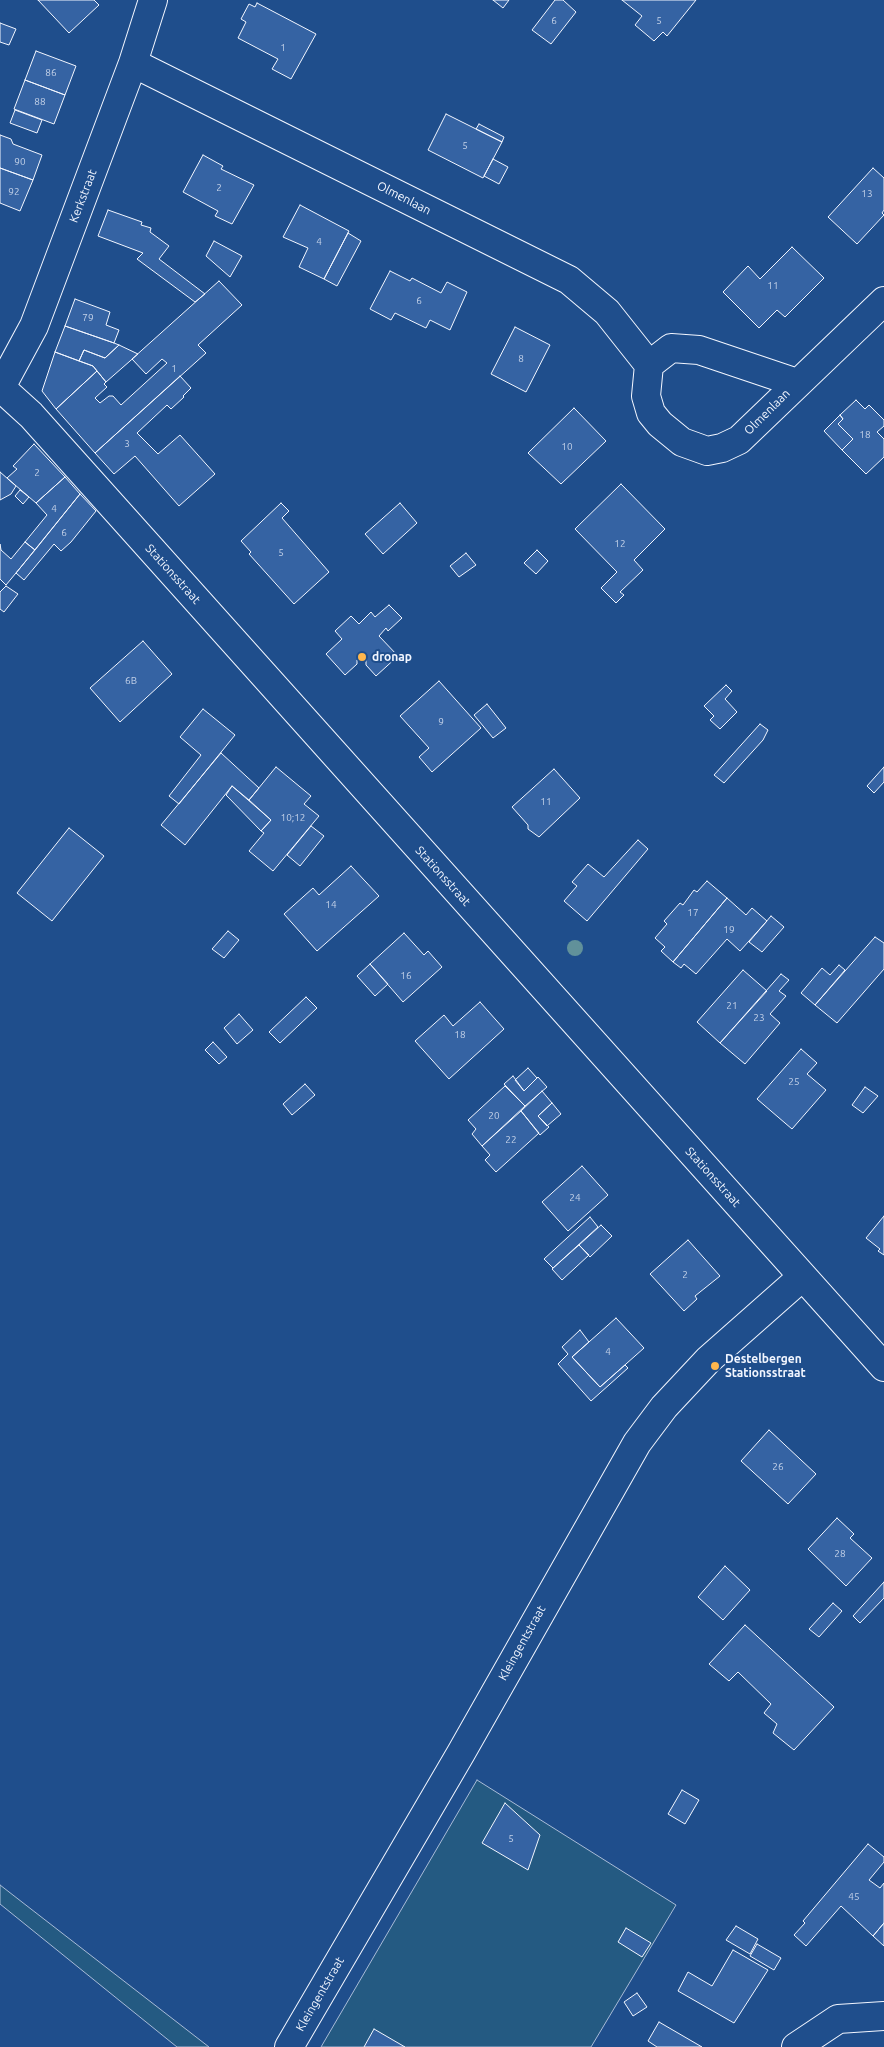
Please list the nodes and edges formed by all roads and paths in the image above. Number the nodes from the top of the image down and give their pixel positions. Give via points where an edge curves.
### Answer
1 (153, 0) edge
2 (134, 63) junction
3 (884, 301) edge
4 (649, 365) junction
5 (797, 383) junction
6 (0, 387) edge
7 (802, 1277) junction
8 (884, 1367) edge
9 (884, 2016) edge
10 (289, 2047) edge
11 (796, 2047) edge

1 - 2 street, Kerkstraat
2 - 4 street, Olmenlaan via 568,280 607,312
2 - 6 street, Kerkstraat via 34,326
3 - 5 street, Olmenlaan
4 - 5 street, Olmenlaan via 672,348 699,350
4 - 5 street, Olmenlaan via 646,396 651,413 682,442 707,451 739,440
6 - 7 street, Stationsstraat via 31,414
7 - 8 street, Stationsstraat
7 - 10 street, Kleingentstraat via 708,1360 664,1407 637,1443
9 - 11 street via 838,2019

